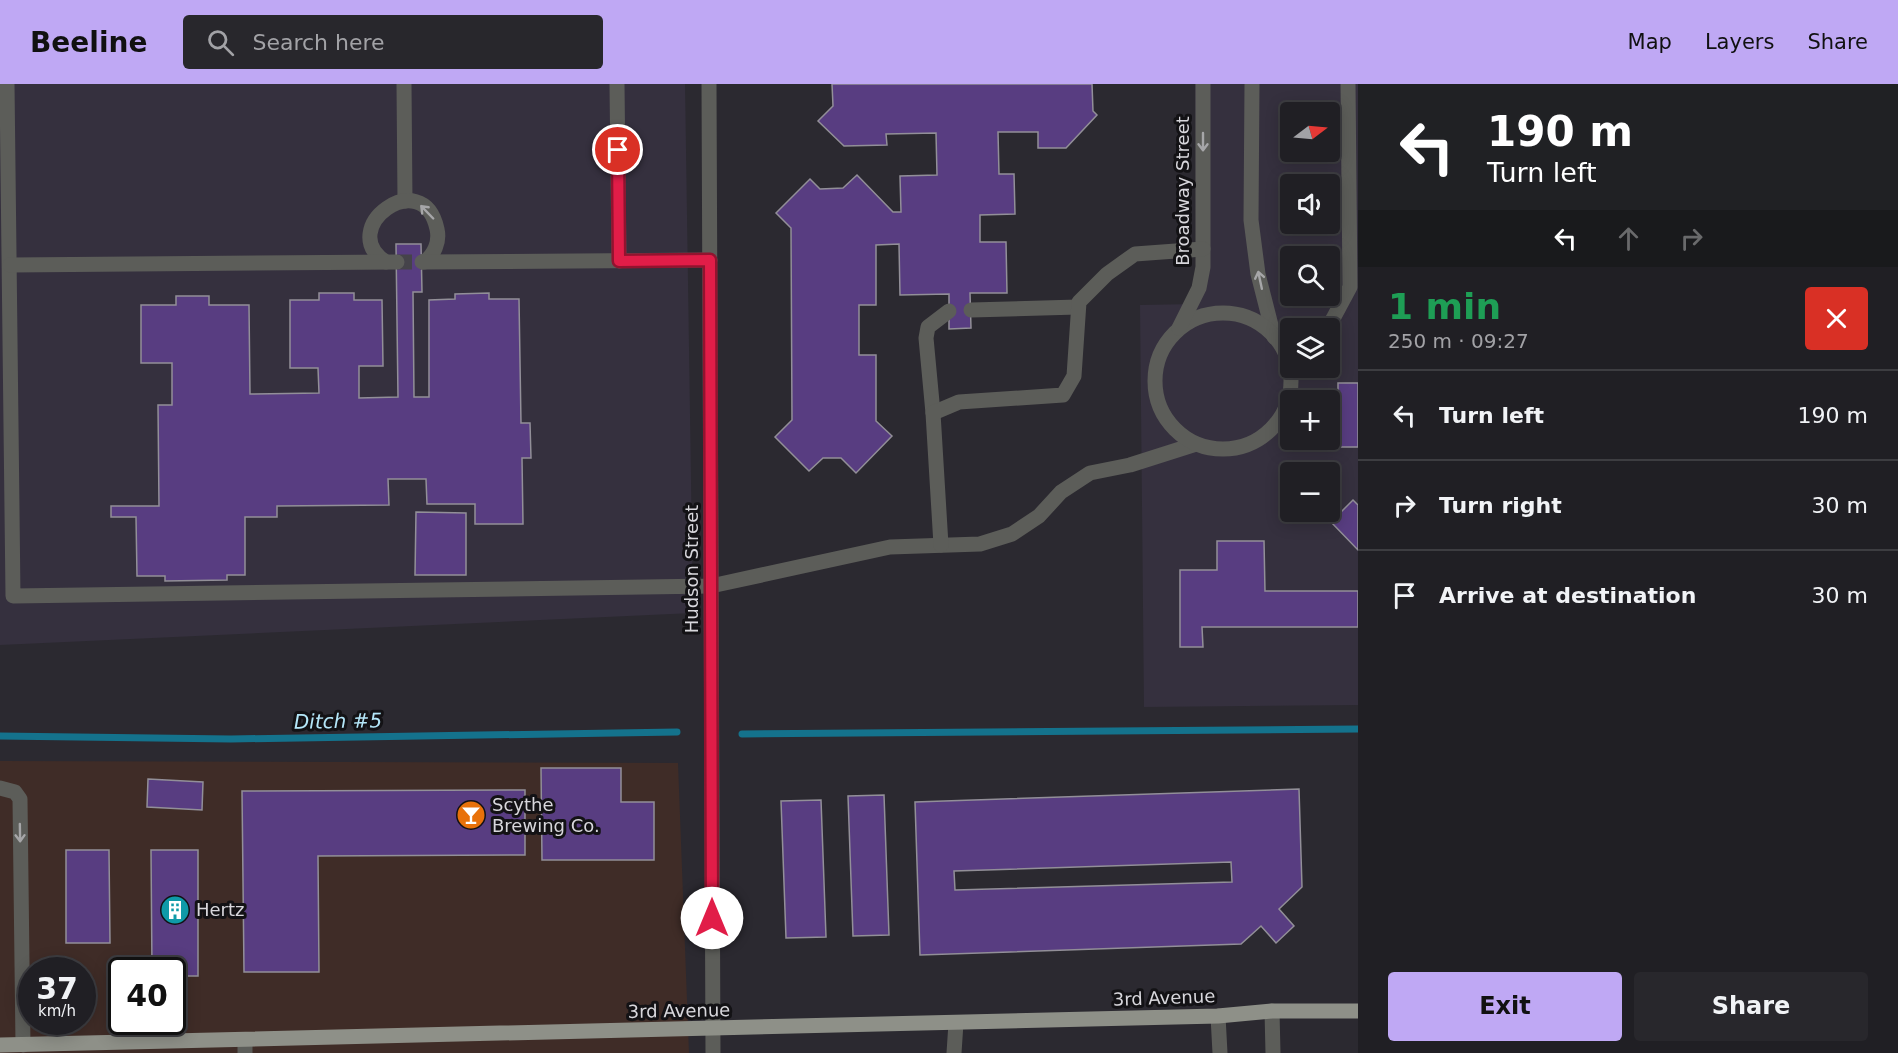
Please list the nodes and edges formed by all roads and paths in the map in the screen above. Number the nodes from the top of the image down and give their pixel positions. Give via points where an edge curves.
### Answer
1 (8, 84) edge
2 (404, 84) edge
3 (617, 84) edge
4 (709, 84) edge
5 (1203, 84) edge
6 (1252, 84) edge
7 (1348, 84) edge
8 (405, 201) junction
9 (1203, 249) junction
10 (710, 260) junction
11 (619, 261) junction
12 (9, 264) junction
13 (1078, 308) junction
14 (971, 310) dead end
15 (949, 311) dead end
16 (1333, 318) edge
17 (1179, 330) junction
18 (1274, 337) junction
19 (1280, 344) edge
20 (1291, 378) edge
21 (933, 413) junction
22 (1196, 444) junction
23 (941, 545) junction
24 (711, 586) junction
25 (0, 788) edge
26 (1272, 1011) junction
27 (1358, 1011) edge
28 (1218, 1017) junction
29 (956, 1023) junction
30 (713, 1030) junction
31 (0, 1045) edge
32 (23, 1045) junction
33 (207, 1047) edge
34 (245, 1047) edge
35 (138, 1048) edge
36 (713, 1053) edge
37 (954, 1053) edge
38 (1220, 1053) edge
39 (1273, 1053) edge

1 - 12 street
2 - 8 street
3 - 11 street
4 - 10 street, Hudson Street
5 -> 9 street, Broadway Street
18 -> 6 street via 1258,274 1251,220
7 - 16 street via 1350,287
11 -> 8 street via 423,262 436,247 436,221 423,207
8 - 12 street via 392,203 381,211 371,235 374,248 392,262
9 - 13 street via 1135,254 1107,274 1079,302
9 - 17 street, Broadway Street via 1199,288
10 - 11 street
10 - 24 street, Hudson Street
12 - 24 street via 13,596
13 - 14 street
13 - 21 street via 1074,376 1063,395 959,402
15 - 21 street via 928,327 926,338
17 - 18 street via 1205,316 1236,314
17 - 22 street via 1161,354 1156,391 1172,426
18 - 19 street
20 - 22 street via 1290,394 1277,422 1267,433 1255,441 1226,449
21 - 23 street
22 - 23 street via 1090,473 1011,534 980,544
23 - 24 street via 890,547
24 - 30 street, Hudson Street
25 -> 32 street via 15,792 20,799
26 - 27 main road, 3rd Avenue
26 - 28 main road, 3rd Avenue
26 - 39 street
28 - 29 main road, 3rd Avenue
28 - 38 street
29 - 30 main road, 3rd Avenue
29 - 37 street
30 - 34 main road, 3rd Avenue
30 - 36 street, Hudson Street
31 - 32 main road, 3rd Avenue
32 - 35 main road, 3rd Avenue
33 - 34 main road, 3rd Avenue
33 - 35 main road, 3rd Avenue

